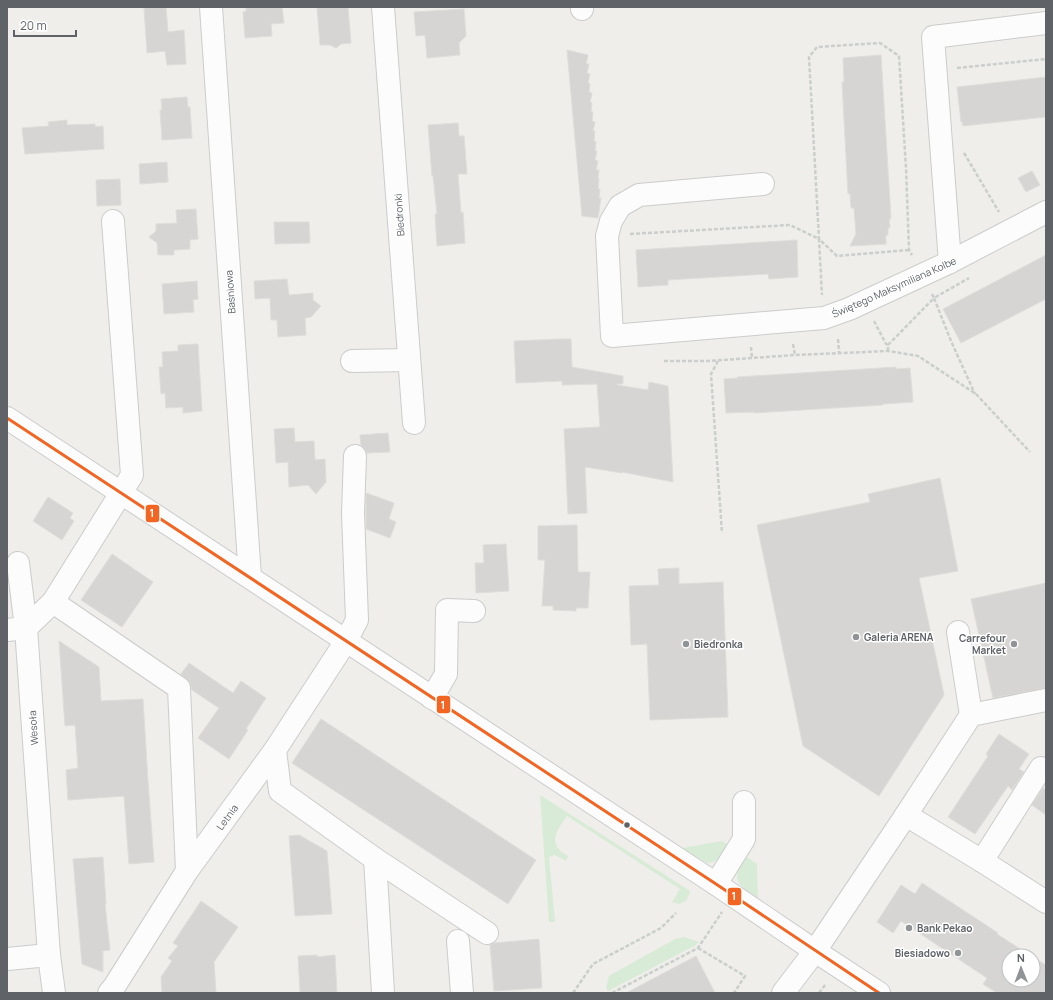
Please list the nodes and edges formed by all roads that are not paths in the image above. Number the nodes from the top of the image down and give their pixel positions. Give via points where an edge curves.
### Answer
1 (211, 7) edge
2 (383, 7) edge
3 (1046, 23) edge
4 (763, 184) dead end
5 (1046, 212) edge
6 (113, 221) dead end
7 (950, 262) junction
8 (409, 360) junction
9 (352, 361) dead end
10 (7, 418) edge
11 (414, 423) dead end
12 (355, 456) dead end
13 (122, 493) junction
14 (18, 563) dead end
15 (250, 577) junction
16 (53, 602) junction
17 (474, 611) dead end
18 (17, 629) edge
19 (958, 632) dead end
20 (346, 641) junction
21 (432, 698) junction
22 (1046, 700) edge
23 (971, 714) junction
24 (275, 750) junction
25 (1046, 772) edge
26 (744, 802) dead end
27 (906, 815) junction
28 (375, 859) junction
29 (982, 861) junction
30 (187, 871) junction
31 (716, 884) junction
32 (1046, 902) edge
33 (487, 932) dead end
34 (458, 941) dead end
35 (815, 952) junction
36 (49, 955) junction
37 (7, 959) edge
38 (54, 993) edge
39 (109, 993) edge
40 (383, 993) edge
41 (462, 993) edge
42 (783, 993) edge
43 (879, 993) edge

1 - 15 street, Baśniowa
2 - 8 street, Biedronki
3 - 7 street via 933,37
4 - 7 street, Świętego Maksymiliana Kolbe via 639,195 620,206 611,221 607,236 612,336 824,318
5 - 7 street, Świętego Maksymiliana Kolbe
6 - 13 street via 132,475
8 - 9 street
8 - 11 street, Biedronki
10 - 13 street
12 - 20 street, Letnia via 353,513 357,620
13 - 15 street
13 - 16 street
14 - 18 street, Wesoła
15 - 20 street
16 - 18 street
16 - 30 street via 179,688
17 - 21 street via 447,610 446,674
18 - 36 street, Wesoła
19 - 23 street
20 - 21 street
20 - 24 street, Letnia via 318,696
21 - 31 street
22 - 23 street
23 - 27 street
24 - 28 street via 280,792
24 - 30 street, Letnia
25 - 29 street via 1041,768
26 - 31 street via 744,839
27 - 29 street
27 - 35 street
28 - 33 street
28 - 40 street
29 - 32 street
30 - 39 street, Letnia
31 - 35 street
34 - 41 street
35 - 42 street
35 - 43 street
36 - 37 street
36 - 38 street, Wesoła

